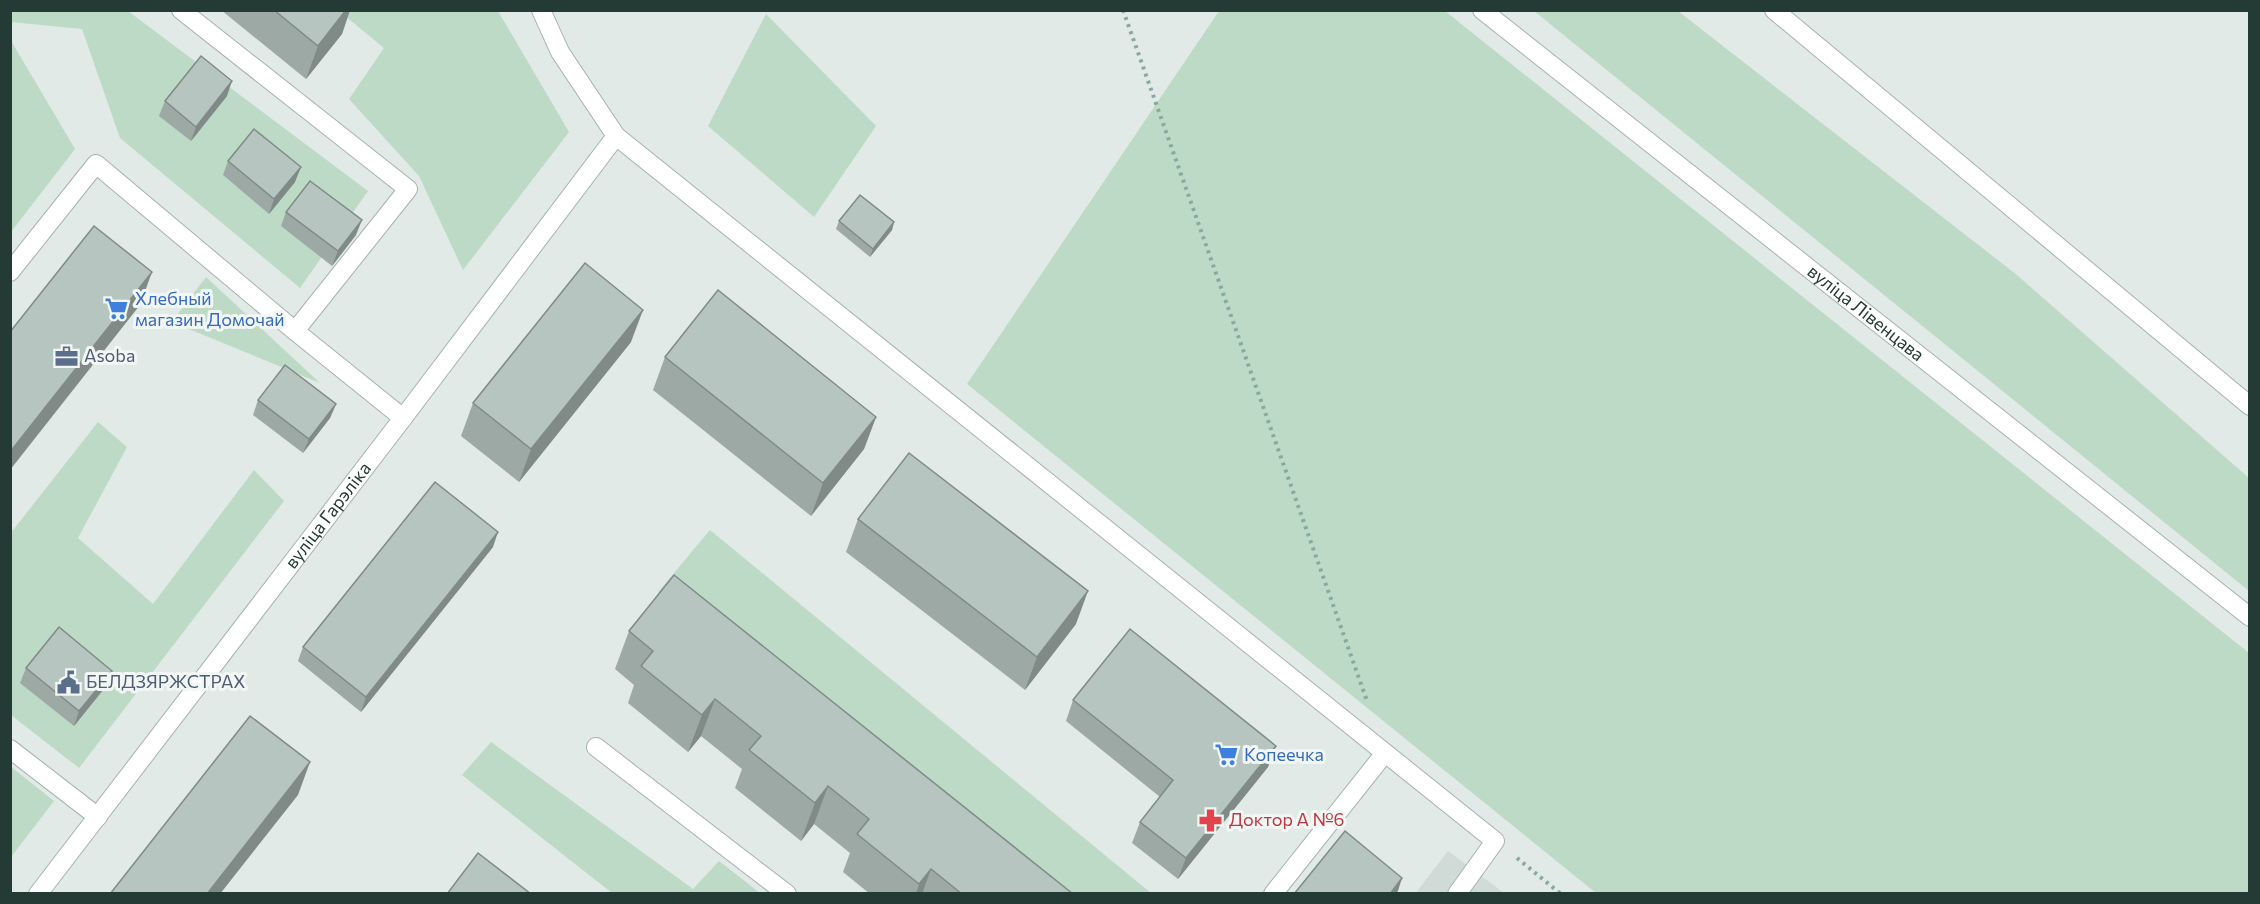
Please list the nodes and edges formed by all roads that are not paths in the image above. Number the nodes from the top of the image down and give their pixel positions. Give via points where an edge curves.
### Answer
1 (181, 10) edge
2 (541, 10) edge
3 (1482, 10) edge
4 (1774, 10) edge
5 (616, 136) junction
6 (10, 272) edge
7 (296, 331) junction
8 (2250, 406) edge
9 (403, 418) junction
10 (2250, 617) edge
11 (596, 747) dead end
12 (10, 749) edge
13 (1385, 753) junction
14 (98, 817) junction
15 (38, 894) edge
16 (787, 894) edge
17 (1273, 894) edge
18 (1457, 894) edge

1 - 7 street via 408,189
2 - 5 street via 560,52
3 - 10 street, вуліца Лівенцава
4 - 8 street
5 - 9 street, вуліца Гарэліка
5 - 13 street
6 - 7 street via 96,164
7 - 9 street
9 - 14 street, вуліца Гарэліка
11 - 16 street
12 - 14 street
13 - 17 street
13 - 18 street via 1495,841
14 - 15 street, вуліца Гарэліка

